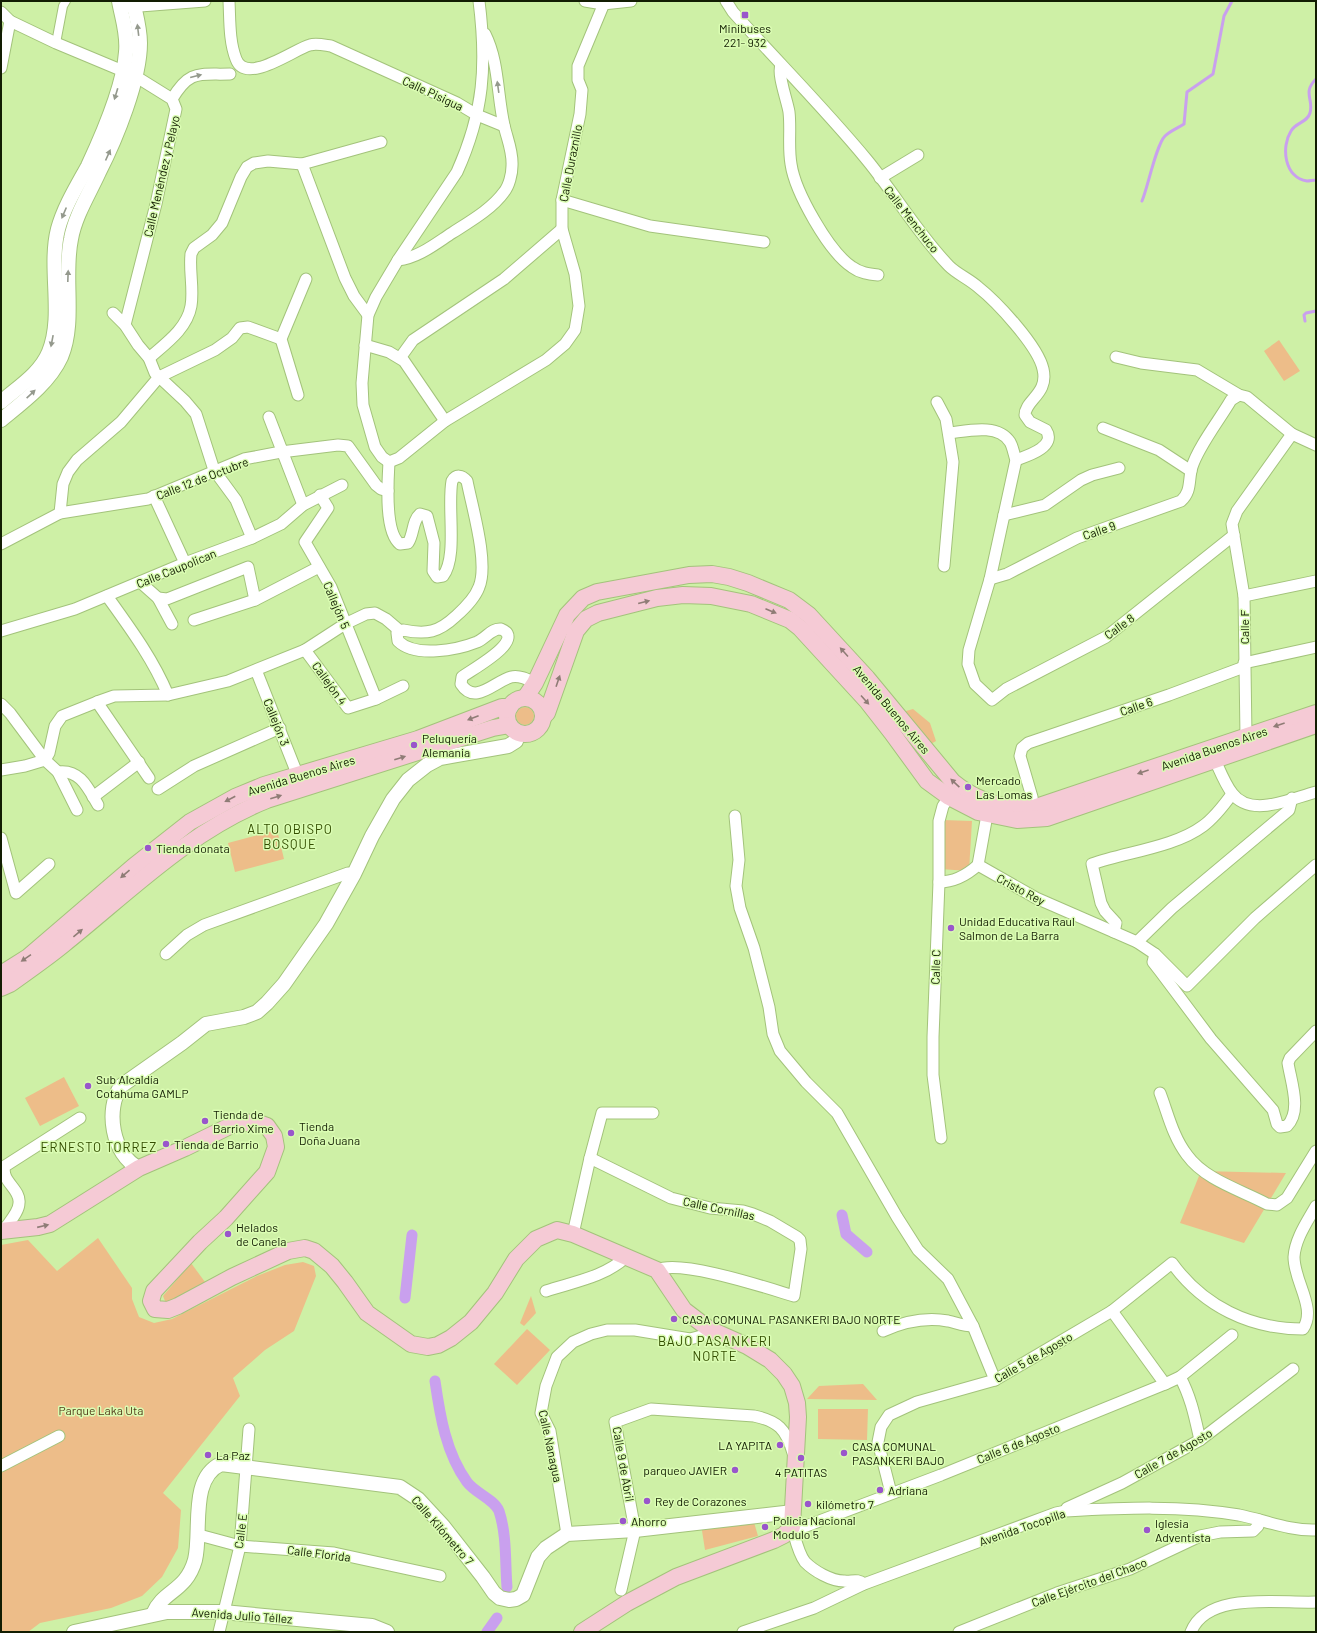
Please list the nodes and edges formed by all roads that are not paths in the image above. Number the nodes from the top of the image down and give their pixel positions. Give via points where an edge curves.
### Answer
1 (66, 1) edge
2 (205, 1) edge
3 (229, 1) edge
4 (479, 1) edge
5 (585, 1) edge
6 (631, 1) edge
7 (726, 1) edge
8 (604, 3) edge
9 (119, 4) edge
10 (134, 4) edge
11 (1, 12) edge
12 (10, 21) junction
13 (483, 30) junction
14 (56, 43) junction
15 (781, 65) junction
16 (1, 68) edge
17 (129, 73) junction
18 (230, 74) dead end
19 (172, 99) junction
20 (477, 115) junction
21 (504, 126) junction
22 (381, 142) dead end
23 (918, 155) dead end
24 (302, 164) junction
25 (880, 178) junction
26 (562, 200) junction
27 (562, 229) junction
28 (764, 242) dead end
29 (398, 260) junction
30 (878, 275) dead end
31 (306, 279) dead end
32 (113, 313) dead end
33 (368, 315) junction
34 (125, 325) junction
35 (281, 339) junction
36 (365, 345) junction
37 (1116, 357) dead end
38 (149, 358) junction
39 (400, 358) junction
40 (159, 378) junction
41 (298, 395) dead end
42 (1239, 395) junction
43 (1, 402) edge
44 (937, 402) dead end
45 (269, 417) dead end
46 (1, 420) edge
47 (445, 421) junction
48 (1103, 428) dead end
49 (949, 433) junction
50 (1292, 434) junction
51 (1316, 445) edge
52 (281, 452) junction
53 (1016, 460) junction
54 (389, 462) junction
55 (1119, 468) dead end
56 (214, 470) junction
57 (1191, 471) junction
58 (342, 485) dead end
59 (388, 491) junction
60 (154, 496) junction
61 (320, 496) junction
62 (303, 506) junction
63 (60, 513) junction
64 (1004, 515) junction
65 (1234, 535) junction
66 (252, 538) junction
67 (1, 544) edge
68 (185, 563) junction
69 (944, 566) dead end
70 (319, 567) junction
71 (990, 579) junction
72 (1316, 581) edge
73 (140, 582) junction
74 (107, 596) junction
75 (1244, 596) junction
76 (158, 598) junction
77 (255, 600) junction
78 (194, 620) dead end
79 (172, 624) dead end
80 (345, 624) junction
81 (1, 631) edge
82 (400, 631) junction
83 (1316, 647) edge
84 (305, 650) junction
85 (1244, 665) junction
86 (256, 670) junction
87 (535, 683) junction
88 (403, 686) dead end
89 (168, 695) junction
90 (525, 698) junction
91 (376, 699) junction
92 (97, 702) junction
93 (1, 704) edge
94 (510, 707) junction
95 (1316, 713) edge
96 (543, 717) junction
97 (1316, 725) edge
98 (280, 728) junction
99 (514, 729) junction
100 (1246, 737) junction
101 (1232, 748) junction
102 (45, 760) junction
103 (1215, 760) junction
104 (139, 762) junction
105 (1, 770) edge
106 (58, 772) junction
107 (298, 776) junction
108 (149, 778) dead end
109 (158, 789) dead end
110 (1316, 792) edge
111 (1232, 794) junction
112 (949, 797) junction
113 (1292, 798) junction
114 (973, 803) junction
115 (77, 810) dead end
116 (1034, 814) junction
117 (987, 815) junction
118 (735, 816) dead end
119 (1, 838) edge
120 (49, 864) dead end
121 (1316, 864) edge
122 (978, 865) junction
123 (354, 874) junction
124 (939, 882) junction
125 (1114, 932) junction
126 (1138, 942) junction
127 (166, 954) dead end
128 (1155, 954) junction
129 (1, 974) edge
130 (1, 988) edge
131 (1316, 1030) edge
132 (1160, 1093) dead end
133 (653, 1114) dead end
134 (80, 1118) dead end
135 (941, 1138) dead end
136 (1316, 1151) edge
137 (590, 1158) junction
138 (139, 1168) junction
139 (1316, 1206) edge
140 (2, 1230) edge
141 (573, 1234) junction
142 (626, 1257) junction
143 (657, 1270) junction
144 (546, 1291) dead end
145 (1112, 1311) junction
146 (973, 1326) junction
147 (709, 1329) junction
148 (883, 1331) dead end
149 (1232, 1335) dead end
150 (1293, 1369) dead end
151 (1180, 1377) junction
152 (995, 1380) junction
153 (1165, 1384) junction
154 (250, 1429) dead end
155 (59, 1436) dead end
156 (1200, 1440) junction
157 (795, 1460) junction
158 (1, 1466) edge
159 (246, 1468) junction
160 (891, 1493) junction
161 (1066, 1511) junction
162 (792, 1520) junction
163 (1259, 1520) junction
164 (635, 1530) junction
165 (1316, 1530) edge
166 (199, 1534) junction
167 (567, 1534) junction
168 (240, 1546) junction
169 (440, 1576) dead end
170 (864, 1584) junction
171 (621, 1590) dead end
172 (1316, 1602) edge
173 (223, 1612) junction
174 (152, 1614) junction
175 (74, 1632) edge
176 (219, 1632) edge
177 (387, 1632) edge
178 (582, 1632) edge
179 (743, 1632) edge
180 (959, 1632) edge
181 (1191, 1632) edge

1 - 14 street
2 - 10 street
3 - 20 street, Calle Pisigua via 232,45 238,62 244,67 254,69 268,66 311,44 331,46 457,103
4 - 13 street
5 - 8 street
6 - 8 street
7 - 15 street, Calle Menchuco
8 - 26 street, Calle Duraznillo via 578,66 578,80 582,90 580,114
9 - 10 street
9 - 17 street via 125,25
17 -> 10 street via 140,43
11 - 12 street, Calle Menéndez y Pelayo
12 - 14 street, Calle Menéndez y Pelayo
12 - 16 street
13 - 20 street via 483,78
21 -> 13 street via 495,60 492,47
14 - 17 street, Calle Menéndez y Pelayo
15 - 25 street, Calle Menchuco via 844,133
15 - 30 street via 779,74 789,113 791,165 803,199 842,258 853,268 866,274
17 - 19 street, Calle Menéndez y Pelayo
17 -> 43 street via 58,230 55,247 54,327 49,352 36,372
46 -> 17 street via 44,382 62,355 67,331 70,240 76,221 108,154
19 -> 18 street via 180,85 196,74
19 - 34 street, Calle Menéndez y Pelayo via 176,110 156,204
20 - 21 street, Calle Pisigua
20 - 29 street via 457,172
21 - 29 street via 511,147 512,166 505,192 495,202 425,250
22 - 24 street
23 - 25 street
24 - 33 street via 345,278
24 - 38 street via 268,161 247,167 222,223 212,235 194,248 191,254 191,306 187,318 180,330
25 - 53 street, Calle Menchuco via 949,266 979,287 1025,336 1038,356 1044,370 1044,383 1040,394 1028,407 1025,415 1030,422 1046,430 1048,437 1045,446
26 - 27 street, Calle Duraznillo
26 - 28 street via 650,226
27 - 39 street via 504,278 413,340
27 - 47 street, Calle Duraznillo via 576,281 579,306 574,330 565,344 546,360
29 - 33 street
31 - 35 street
32 - 34 street
33 - 36 street
34 - 38 street
35 - 40 street via 248,327 240,328 232,338 215,350
35 - 41 street
36 - 39 street
36 - 54 street via 363,405 375,447
37 - 42 street via 1197,370
38 - 40 street via 154,373
39 - 47 street via 412,371
40 - 56 street via 196,414
40 - 63 street via 121,422 77,460 68,472 63,484
42 - 50 street via 1247,397
42 - 57 street, Calle 9 via 1231,400 1194,461
44 - 49 street via 946,418
45 - 52 street
47 - 54 street via 402,456
48 - 57 street via 1159,450
49 - 53 street via 989,430 1002,434 1010,442
49 - 69 street via 953,462
50 - 51 street
50 - 65 street, Calle F via 1233,519
52 - 56 street, Calle 12 de Octubre via 244,459
52 - 59 street, Calle 12 de Octubre via 348,446 376,485
52 - 62 street
53 - 64 street
54 - 59 street
55 - 64 street via 1081,480 1045,505
56 - 60 street, Calle 12 de Octubre
56 - 66 street via 236,500
57 - 71 street, Calle 9 via 1187,495 1181,501 1077,538 1007,574
58 - 61 street, Calle Caupolican
59 - 82 street via 390,522 396,541 400,544 410,540 417,516 427,516 434,543 433,571 440,577 446,572 450,557 452,481 454,477 464,477 481,546 482,575 479,587 460,612 446,625 428,633
60 - 63 street, Calle 12 de Octubre
60 - 68 street
61 - 62 street, Calle Caupolican
61 - 70 street, Callejón 5 via 328,508 305,542
62 - 66 street, Calle Caupolican via 281,524
63 - 67 street, Calle 12 de Octubre
64 - 71 street
65 - 71 street, Calle 8 via 1106,637 1006,689 992,700 974,684 968,664 969,650
65 - 75 street, Calle F
66 - 68 street, Calle Caupolican
68 - 73 street, Calle Caupolican
70 - 77 street
70 - 80 street, Callejón 5 via 331,587
72 - 75 street
73 - 74 street, Calle Caupolican
73 - 76 street
74 - 81 street, Calle Caupolican via 75,609
74 - 89 street via 158,672
75 - 85 street, Calle F
76 - 77 street via 167,598 248,567
76 - 79 street
77 - 78 street
80 - 82 street via 366,614 375,613
80 - 84 street
80 - 91 street, Callejón 5
82 - 87 street via 396,637 401,644 422,651 461,647 479,641 495,630 504,630 508,636 506,645 462,677 461,684 468,691 479,693 512,677
83 - 85 street, Calle 6
84 - 86 street
84 - 91 street, Callejón 4 via 348,708
85 - 100 street, Calle F
85 - 116 street, Calle 6 via 1169,695 1028,743 1022,748 1020,756
86 - 89 street via 228,681
86 - 98 street, Callejón 3
87 - 90 main road, Avenida Buenos Aires
114 -> 87 main road, Avenida Buenos Aires via 867,678 809,615 789,600 729,577 712,574 689,575 597,592 583,598 567,615
88 - 91 street, Callejón 4
89 - 92 street via 114,696
90 - 94 main road via 519,699
90 - 96 main road via 536,702 543,711
92 - 102 street via 62,716 55,726
92 - 104 street
93 - 102 street
94 - 99 main road via 507,713
94 -> 107 main road, Avenida Buenos Aires via 502,707 418,739
95 -> 100 main road, Avenida Buenos Aires
96 - 99 main road via 535,732 530,734
96 -> 112 main road, Avenida Buenos Aires via 547,713 576,632 586,619 598,613 657,598 683,595 728,599 770,611 790,620 800,628 871,706 927,781
97 - 101 main road, Avenida Buenos Aires
98 - 107 street, Callejón 3
98 - 109 street via 194,766
99 - 123 street via 516,741 508,746 440,758 408,780 372,836
130 -> 99 main road, Avenida Buenos Aires via 63,945 199,835 238,811 493,728
100 - 101 main road, Avenida Buenos Aires
101 - 103 main road, Avenida Buenos Aires
101 -> 116 main road, Avenida Buenos Aires
102 - 105 street
102 - 106 street
103 - 111 street
103 - 116 main road, Avenida Buenos Aires via 1047,818
104 - 106 street via 96,801 84,782 67,771
104 - 108 street
106 - 115 street
107 -> 129 main road, Avenida Buenos Aires via 264,785 235,797 190,822 134,866 28,957
110 - 113 street
111 - 113 street via 1243,802 1256,806 1270,806
111 - 125 street via 1203,826 1191,833 1147,849 1092,864 1101,903 1116,923
112 - 114 main road, Avenida Buenos Aires
112 - 124 street, Calle C via 943,806 939,821
113 - 126 street via 1289,810 1172,908
114 - 116 main road, Avenida Buenos Aires via 1020,808
114 - 117 main road, Avenida Buenos Aires
116 - 117 main road, Avenida Buenos Aires via 1017,820
117 - 122 street
118 - 146 street via 738,860 736,886 740,908 754,948 773,1034 780,1051 837,1113 918,1250 948,1279
119 - 120 street via 16,892
121 - 128 street, Cristo Rey via 1255,918 1187,986
122 - 124 street via 960,878
122 - 125 street, Cristo Rey via 1024,892
123 - 127 street via 348,873 204,925 187,935
123 - 138 street via 326,924 284,984 267,1003 257,1012 244,1017 206,1024 120,1086 113,1103 114,1131 127,1160
124 - 135 street, Calle C via 933,1075
125 - 126 street, Cristo Rey
126 - 128 street, Cristo Rey
128 - 131 street via 1153,962 1211,1039 1273,1110 1280,1127 1289,1124 1294,1106 1288,1063
132 - 136 street via 1176,1138 1196,1165 1215,1178 1267,1204 1277,1205 1287,1198
133 - 137 street via 602,1113
134 - 140 street via 5,1166 4,1175 19,1198 20,1204
137 - 141 street
137 - 143 street, Calle Cornillas via 671,1198 710,1208 752,1214 770,1221 800,1240 794,1296 718,1273 667,1267
140 -> 138 main road via 50,1224
138 - 141 main road via 238,1124 262,1123 272,1131 276,1141 275,1152 267,1172 154,1292 152,1305 160,1310 178,1306 288,1251 306,1248 314,1251 332,1266 367,1313 411,1344 428,1347 451,1338 471,1322 488,1303 516,1259 536,1239 557,1230
139 - 145 street, Calle 5 de Agosto via 1305,1225 1295,1252 1295,1268 1310,1305 1310,1320 1303,1330 1240,1319 1222,1310 1203,1295 1172,1263
141 - 142 main road
142 - 143 main road
142 - 144 street via 616,1267
143 - 147 main road via 684,1310
145 - 152 street, Calle 5 de Agosto
145 - 153 street
146 - 148 street via 947,1321 918,1320
146 - 152 street
147 - 157 main road via 747,1346 770,1360 792,1386 797,1403
147 - 167 street, Calle Nanagua via 705,1335 690,1339 635,1330 608,1330 591,1334 571,1344 557,1357 546,1386 541,1413 550,1431
149 - 151 street, Calle 6 de Agosto
150 - 156 street, Calle 7 de Agosto
151 - 153 street, Calle 6 de Agosto
151 - 156 street via 1189,1396
152 - 160 street, Calle 5 de Agosto via 917,1402 892,1412 884,1419 878,1442
153 - 160 street, Calle 6 de Agosto
154 - 159 street, Calle E
155 - 158 street
156 - 161 street, Calle 7 de Agosto via 1122,1483 1067,1508
157 - 162 main road
157 - 164 street, Calle 9 de Abril via 787,1434 781,1427 768,1419 754,1416 651,1409 615,1422
159 - 166 street, Calle Kilómetro 7 via 221,1464 209,1473 200,1496
159 - 167 street, Calle Kilómetro 7 via 390,1485 409,1492 443,1526 494,1593 505,1599 516,1599 523,1595 538,1558 546,1548
159 - 168 street, Calle E
160 - 162 street, Calle 6 de Agosto via 801,1528
161 - 163 street, Avenida Tocopilla via 1148,1507 1238,1515
161 - 170 street, Avenida Tocopilla
162 - 164 street
162 - 170 street via 804,1561 813,1569 832,1579 844,1582 857,1580
162 - 178 main road via 784,1535 676,1577 627,1603
163 - 165 street, Avenida Tocopilla
163 - 180 street, Calle Ejército del Chaco via 1253,1531 1220,1532 1200,1536 1130,1569 1056,1593
164 - 167 street
164 - 171 street, Calle 9 de Abril
166 - 168 street, Calle Florida
166 - 174 street, Calle Kilómetro 7 via 188,1578 157,1604
168 - 169 street, Calle Florida via 334,1553
168 - 173 street, Calle E
170 - 179 street, Avenida Tocopilla via 814,1608
172 - 181 street via 1249,1602 1228,1605 1202,1616
173 - 174 street, Avenida Julio Téllez
173 - 176 street, Calle E
173 - 177 street, Avenida Julio Téllez via 372,1626
174 - 175 street, Avenida Julio Téllez

